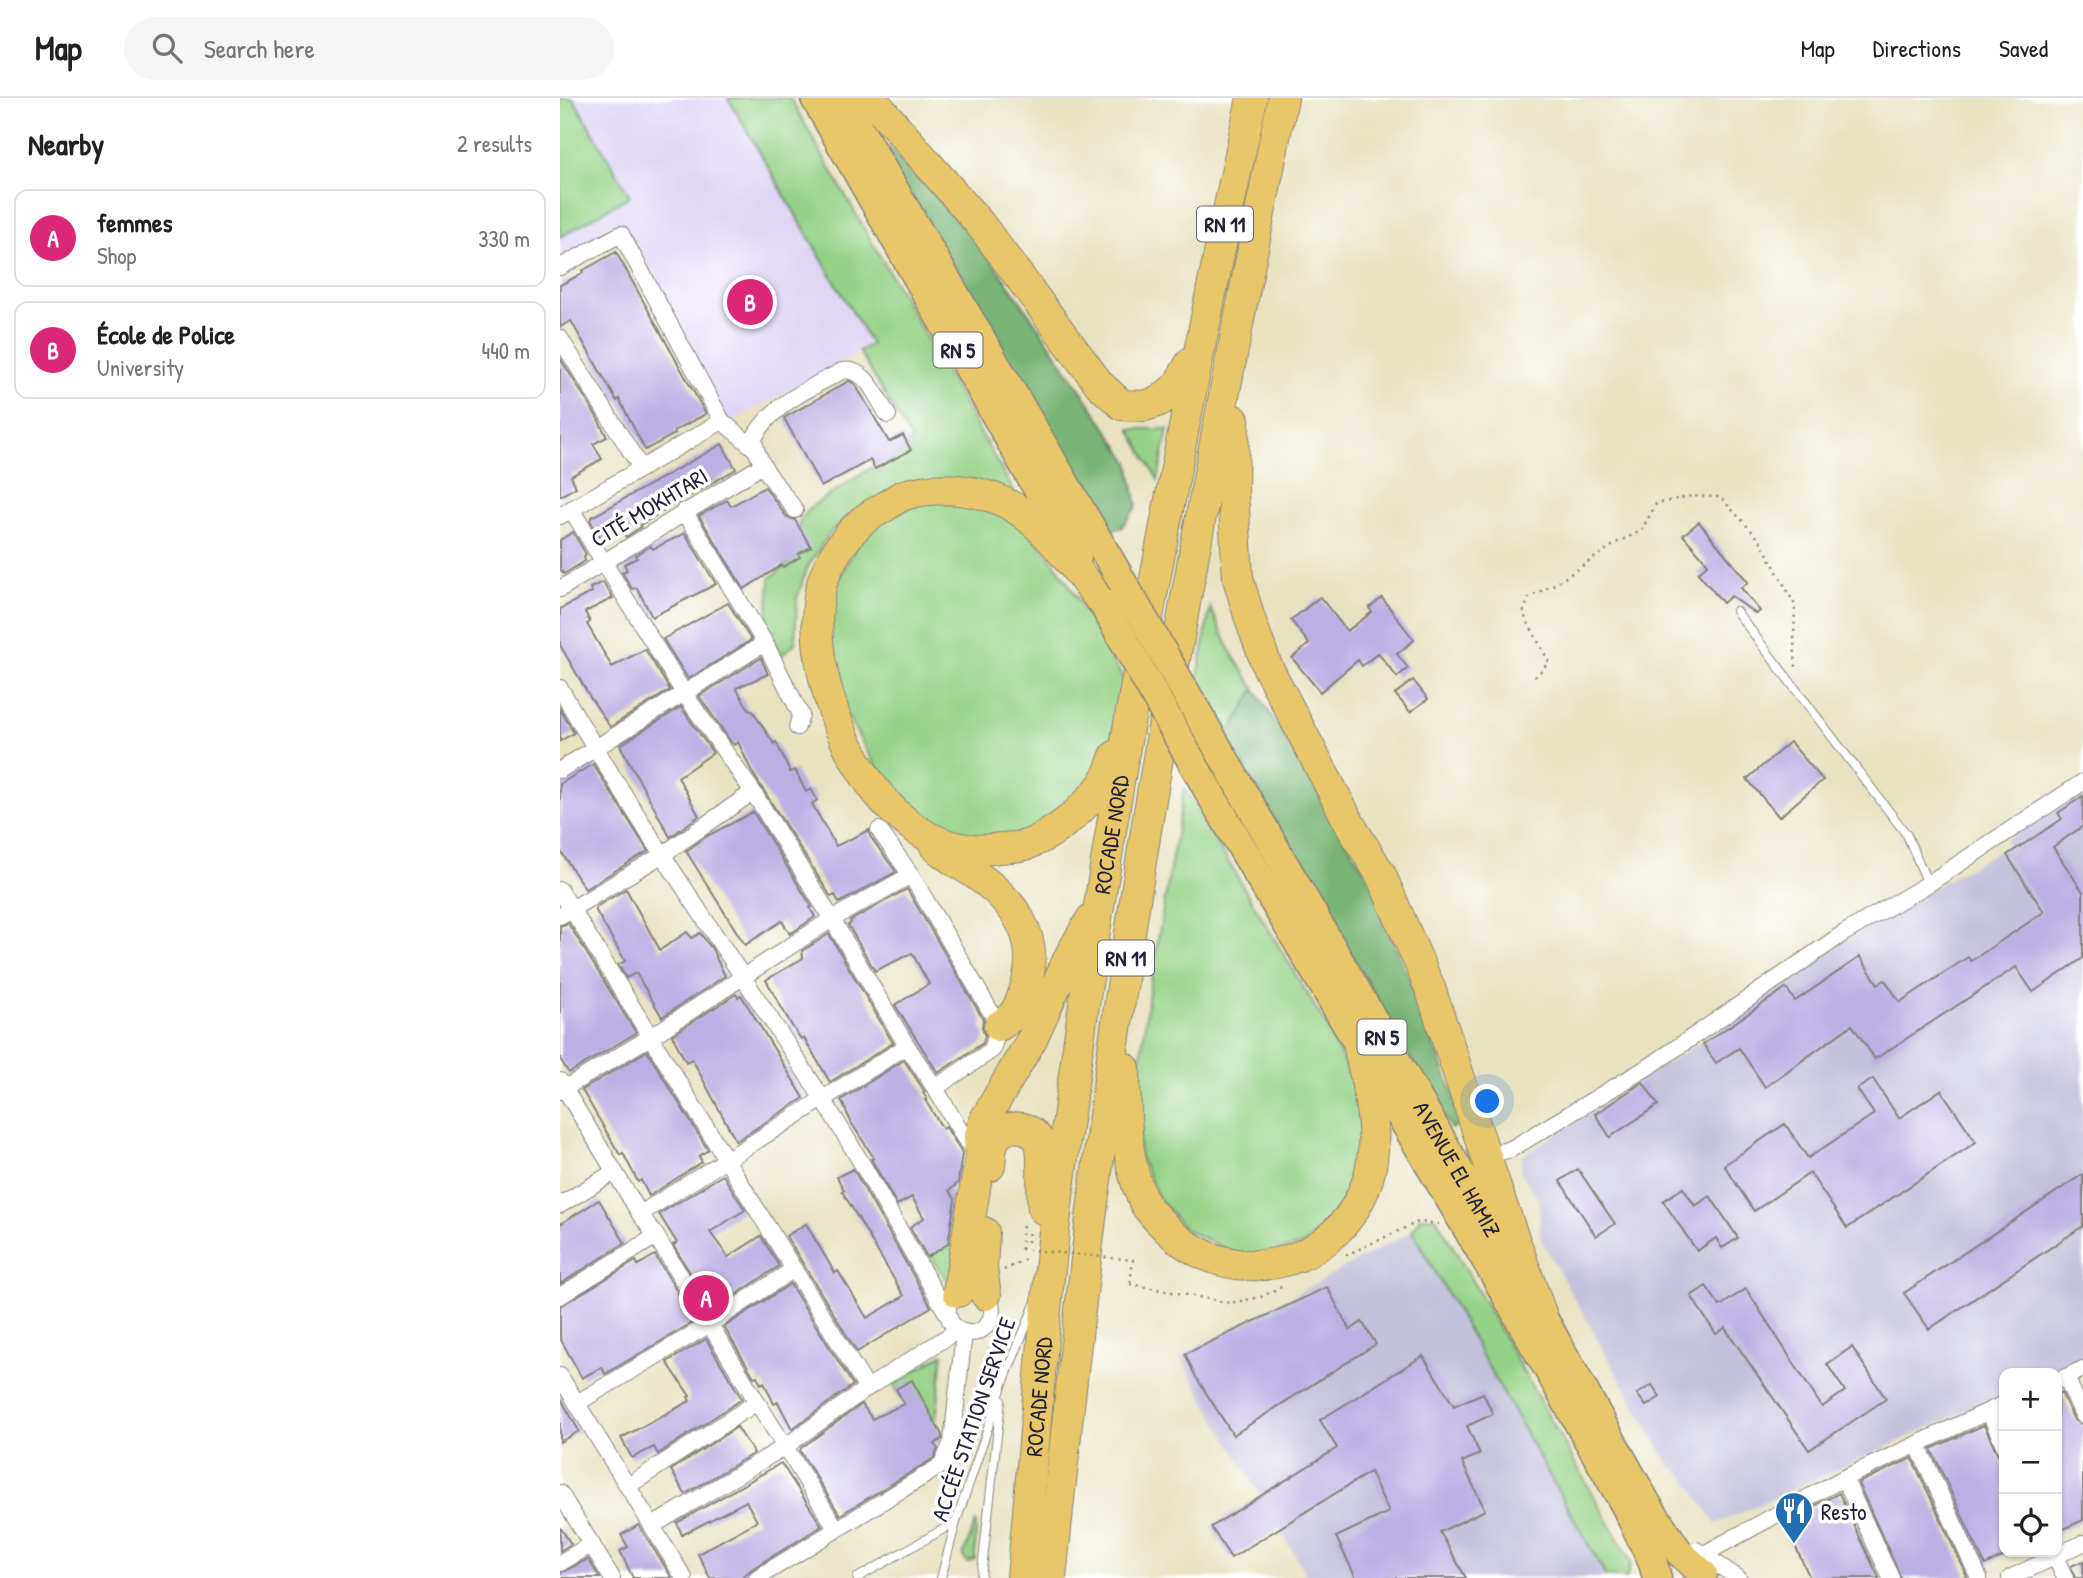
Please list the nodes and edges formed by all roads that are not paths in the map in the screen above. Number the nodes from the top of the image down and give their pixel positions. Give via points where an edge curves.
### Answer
1 (815, 98) edge
2 (841, 98) edge
3 (871, 98) edge
4 (1252, 98) edge
5 (1283, 98) edge
6 (560, 267) edge
7 (560, 338) edge
8 (1234, 342) junction
9 (1198, 350) junction
10 (888, 415) dead end
11 (722, 421) junction
12 (755, 449) junction
13 (763, 465) junction
14 (641, 468) junction
15 (795, 510) dead end
16 (684, 511) junction
17 (565, 512) edge
18 (604, 561) junction
19 (560, 589) edge
20 (1102, 602) junction
21 (1736, 611) dead end
22 (765, 643) junction
23 (560, 688) edge
24 (684, 693) junction
25 (1130, 724) junction
26 (797, 727) dead end
27 (595, 749) junction
28 (560, 770) edge
29 (2083, 782) edge
30 (753, 792) junction
31 (879, 830) dead end
32 (922, 832) junction
33 (662, 855) junction
34 (911, 875) junction
35 (1928, 884) junction
36 (560, 890) edge
37 (1098, 907) junction
38 (566, 912) edge
39 (832, 919) junction
40 (1123, 976) junction
41 (743, 977) junction
42 (999, 1026) junction
43 (652, 1036) junction
44 (907, 1046) junction
45 (1359, 1048) junction
46 (562, 1087) edge
47 (936, 1088) junction
48 (822, 1098) junction
49 (1485, 1156) junction
50 (980, 1158) junction
51 (727, 1160) junction
52 (614, 1172) junction
53 (560, 1205) edge
54 (640, 1214) junction
55 (656, 1236) junction
56 (794, 1269) junction
57 (1049, 1276) junction
58 (560, 1296) edge
59 (964, 1300) junction
60 (1542, 1316) junction
61 (710, 1324) junction
62 (961, 1331) junction
63 (2083, 1369) edge
64 (560, 1376) edge
65 (2062, 1379) edge
66 (2062, 1381) edge
67 (1003, 1383) junction
68 (867, 1388) junction
69 (757, 1402) junction
70 (577, 1403) junction
71 (1999, 1406) edge
72 (1989, 1411) junction
73 (2083, 1415) edge
74 (1999, 1434) edge
75 (1917, 1444) junction
76 (786, 1446) junction
77 (1844, 1478) junction
78 (628, 1486) junction
79 (560, 1493) edge
80 (956, 1522) junction
81 (652, 1526) junction
82 (836, 1528) junction
83 (2083, 1543) edge
84 (592, 1544) junction
85 (2062, 1551) edge
86 (2048, 1557) edge
87 (2055, 1557) edge
88 (560, 1563) edge
89 (1705, 1569) edge
90 (1656, 1574) edge
91 (612, 1578) edge
92 (684, 1578) edge
93 (757, 1578) edge
94 (857, 1578) edge
95 (941, 1578) edge
96 (981, 1578) edge
97 (1022, 1578) edge
98 (1051, 1578) edge
99 (1738, 1578) edge
100 (1891, 1578) edge
101 (1979, 1578) edge
102 (2010, 1578) edge
103 (2065, 1578) edge

1 - 20 highway, RN 5
2 - 60 highway, AVENUE EL HAMIZ / RN 5, bridge
3 - 9 highway via 980,224 1100,385 1122,405 1160,401 1177,386
4 - 9 highway, ROCADE NORD / RN 11
5 - 8 highway, ROCADE NORD / RN 11
6 - 11 street via 621,234
7 - 14 street
8 - 40 highway, ROCADE NORD / RN 11
8 - 49 highway via 1234,516 1238,578 1250,619 1267,666 1400,916 1430,988
9 - 25 highway, ROCADE NORD / RN 11
10 - 12 street via 861,373 842,371 785,402 754,438
11 - 12 street
11 - 14 street
12 - 13 street
13 - 15 street
13 - 16 street, CITÉ MOKHTARI
14 - 17 street
16 - 18 street, CITÉ MOKHTARI
16 - 22 street
17 - 18 street
18 - 19 street, CITÉ MOKHTARI
18 - 24 street
20 - 32 highway via 1042,530 1020,511 990,496 947,488 902,495 860,522 836,553 820,589 816,631 822,676 835,716 876,792
20 - 45 highway, RN 5, bridge
21 - 35 lane via 1907,835
22 - 24 street
22 - 26 street via 801,715
23 - 27 street
24 - 27 street
24 - 30 street
25 - 32 highway via 1104,783 1074,816 1027,845 958,848
25 - 37 highway, ROCADE NORD / RN 11
27 - 28 street
27 - 33 street
29 - 35 street
30 - 33 street
30 - 39 street
31 - 34 street
32 - 42 highway via 948,858 1008,900 1026,930 1032,963 1029,975 1019,1008
33 - 38 street
33 - 41 street
34 - 39 street
34 - 42 street
35 - 49 street via 1844,933 1653,1064 1511,1149
36 - 38 street
37 - 50 highway via 1032,1039 985,1119 979,1138
37 - 57 highway, ROCADE NORD / RN 11
38 - 43 street
39 - 41 street
39 - 44 street
40 - 45 highway via 1126,1125 1133,1176 1144,1203 1166,1228 1184,1245 1224,1263 1281,1264 1325,1242 1349,1216 1367,1180 1374,1119
40 - 98 highway, ROCADE NORD / RN 11 via 1075,1338
41 - 43 street
41 - 48 street
42 - 47 street via 992,1050
43 - 46 street
43 - 51 street
44 - 47 street
44 - 48 street
45 - 90 highway, RN 5 via 1625,1505
46 - 52 street
47 - 50 street
48 - 51 street
48 - 59 street
49 - 60 highway
50 - 59 highway
51 - 54 street
51 - 56 street
52 - 53 street
52 - 54 street
54 - 55 street
55 - 58 street
55 - 61 street
56 - 61 street
56 - 68 street
57 - 59 highway via 1041,1147 1029,1130 1008,1128 997,1136 991,1149 982,1259
57 - 67 lane, ACCÉE STATION SERVICE
57 - 97 highway, ROCADE NORD / RN 11
59 - 62 street
59 - 62 street via 992,1308 989,1322 978,1332
60 - 89 highway, AVENUE EL HAMIZ / RN 5 via 1647,1504 1679,1552
61 - 69 street
61 - 70 street
62 - 68 street
62 - 82 street via 952,1441 942,1465
63 - 65 street
64 - 70 street
66 - 73 street
67 - 80 lane, ACCÉE STATION SERVICE
67 - 96 lane
68 - 76 street
69 - 76 street
69 - 78 street
70 - 78 street
71 - 72 street
72 - 74 street
72 - 75 street
75 - 77 street
75 - 101 street
76 - 81 street
76 - 82 street
77 - 89 street
77 - 100 street
78 - 81 street
79 - 84 street
80 - 94 lane
80 - 95 lane, ACCÉE STATION SERVICE
81 - 92 street
82 - 93 street
83 - 85 street
84 - 88 street
84 - 91 street
86 - 102 street
87 - 103 street
89 - 90 highway
89 - 99 street

